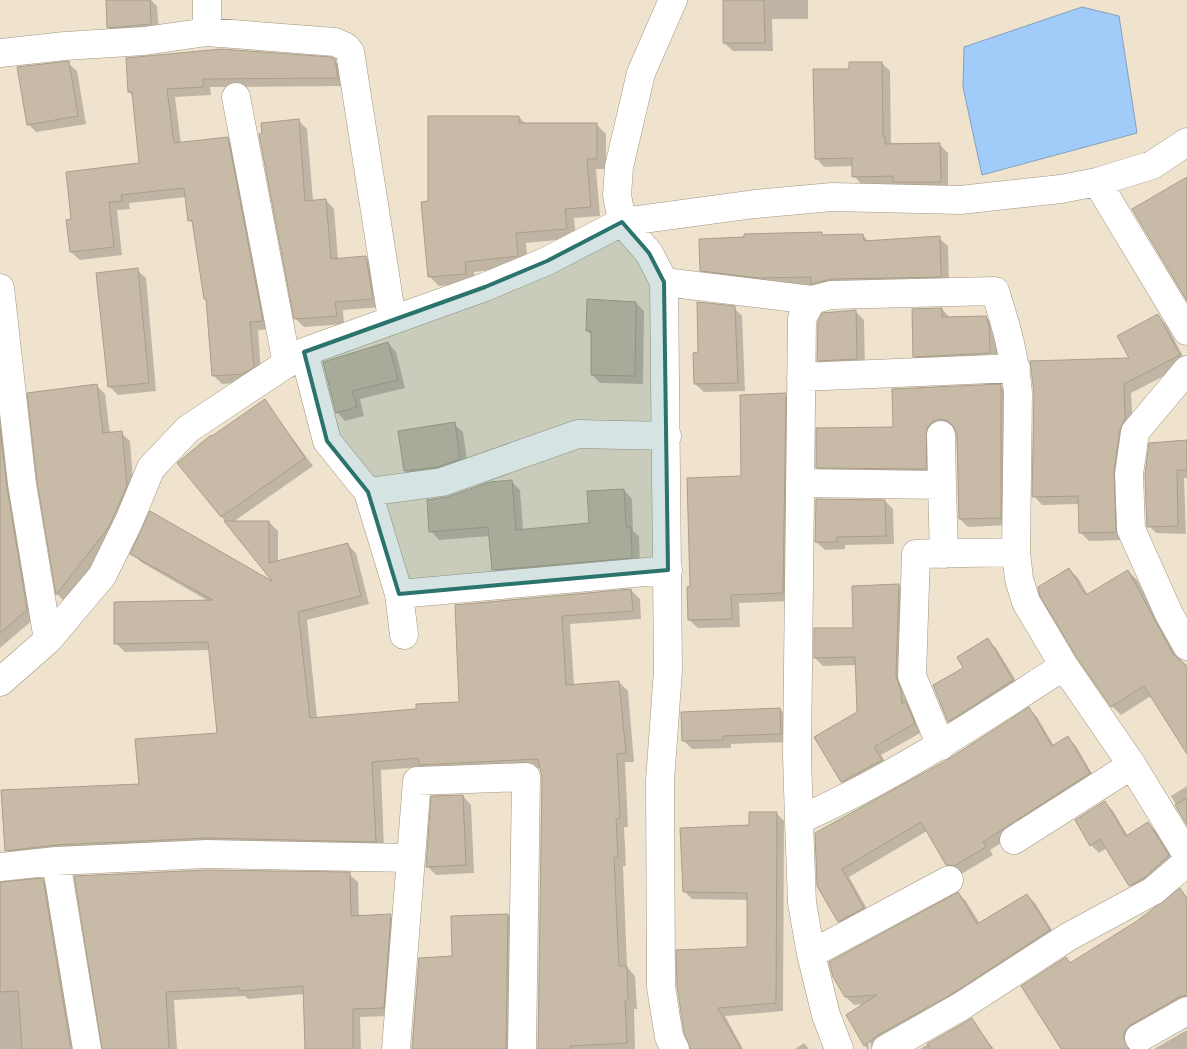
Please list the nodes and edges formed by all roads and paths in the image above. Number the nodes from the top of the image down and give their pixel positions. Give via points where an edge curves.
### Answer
1 (207, 0) edge
2 (673, 0) edge
3 (207, 32) junction
4 (0, 53) edge
5 (236, 97) dead end
6 (1187, 142) edge
7 (1097, 182) junction
8 (622, 222) junction
9 (664, 282) junction
10 (0, 288) edge
11 (812, 300) junction
12 (392, 319) junction
13 (1187, 331) edge
14 (295, 358) junction
15 (1016, 368) junction
16 (1187, 370) edge
17 (801, 378) junction
18 (942, 435) dead end
19 (667, 436) junction
20 (800, 483) junction
21 (942, 485) junction
22 (368, 492) junction
23 (1016, 552) junction
24 (944, 554) junction
25 (668, 570) junction
26 (399, 594) junction
27 (404, 635) dead end
28 (48, 640) junction
29 (1187, 646) edge
30 (1064, 666) junction
31 (0, 682) edge
32 (941, 746) junction
33 (1132, 765) junction
34 (799, 820) junction
35 (1014, 840) dead end
36 (1187, 855) edge
37 (411, 858) junction
38 (56, 861) junction
39 (1187, 862) edge
40 (0, 867) edge
41 (948, 880) dead end
42 (811, 954) junction
43 (1187, 1011) edge
44 (1139, 1038) dead end
45 (87, 1049) edge
46 (396, 1049) edge
47 (522, 1049) edge
48 (675, 1049) edge
49 (839, 1049) edge
50 (886, 1049) edge

1 - 3 street
2 - 8 street via 641,73 621,158 617,196
3 - 4 street via 144,41
3 - 12 street via 335,42 350,52
5 - 14 street
6 - 7 street via 1152,165
7 - 8 street via 960,200 832,197
7 - 13 street
8 - 9 street via 649,253
8 - 12 street via 538,265
9 - 11 street
9 - 19 street
10 - 28 street via 22,484
11 - 15 street via 831,295 995,291
11 - 17 street via 802,318
12 - 14 street
14 - 22 street via 327,441
14 - 28 street via 188,429 151,468 102,576
15 - 17 street
15 - 23 street
16 - 29 street via 1135,432 1130,474 1131,529
17 - 20 street
18 - 21 street
19 - 22 street via 578,434 442,482
19 - 25 street
20 - 21 street
20 - 34 street
21 - 24 street
22 - 26 street
23 - 24 street
23 - 30 street via 1026,602
24 - 32 street via 916,554 912,676
25 - 26 street
25 - 48 street via 668,670 660,781 661,987 669,1037
26 - 27 street
28 - 31 street
30 - 32 street
30 - 33 street
32 - 34 street via 852,796
33 - 35 street
33 - 36 street
34 - 42 street via 802,903
37 - 38 street via 207,854
37 - 46 street
37 - 47 street via 417,781 526,777
38 - 40 street
38 - 45 street
39 - 50 street via 1154,891 1068,937 960,1007
41 - 42 street
42 - 49 street via 826,1015
43 - 44 street

